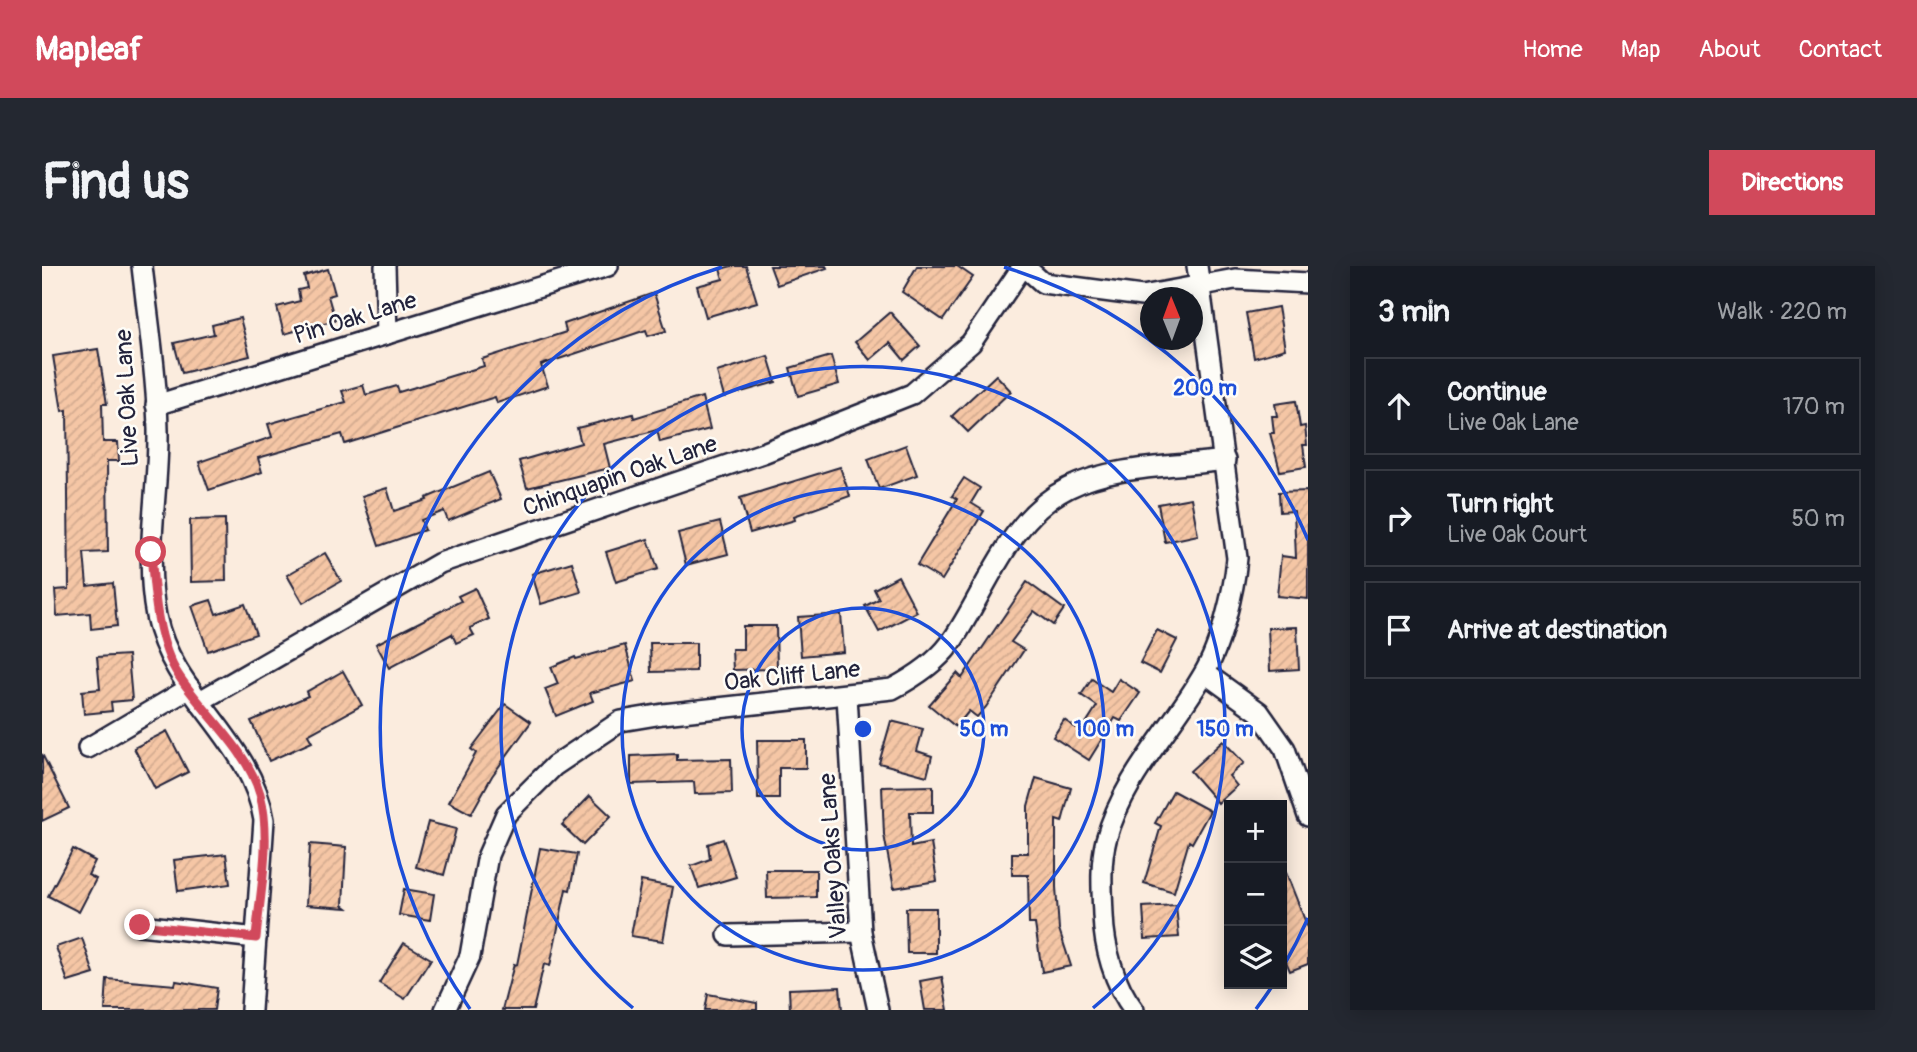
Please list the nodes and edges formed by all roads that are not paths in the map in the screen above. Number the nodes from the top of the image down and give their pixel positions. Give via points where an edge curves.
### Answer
1 (142, 266) edge
2 (385, 266) edge
3 (608, 266) edge
4 (1024, 266) edge
5 (1197, 275) edge
6 (1308, 283) edge
7 (387, 334) junction
8 (156, 405) junction
9 (1225, 460) junction
10 (1205, 673) junction
11 (195, 695) junction
12 (847, 696) junction
13 (88, 748) dead end
14 (1308, 816) edge
15 (140, 925) dead end
16 (860, 932) junction
17 (728, 935) dead end
18 (256, 938) junction
19 (251, 1010) edge
20 (445, 1010) edge
21 (878, 1010) edge
22 (1134, 1010) edge

1 - 8 street, Live Oak Lane
2 - 7 street
3 - 7 street, Pin Oak Lane
4 - 5 street via 1043,283 1142,296
4 - 11 street, Chinquapin Oak Lane via 971,343 912,394 739,462 450,559
5 - 6 street
5 - 9 street
7 - 8 street, Pin Oak Lane
8 - 11 street, Live Oak Lane via 151,552 156,617 178,675
9 - 10 street via 1237,558 1234,589
9 - 12 street, Oak Cliff Lane via 1109,475 1069,488 1019,529 949,645 918,675 892,689
10 - 14 street via 1259,712 1285,749
10 - 22 street via 1143,762 1119,805 1106,842 1104,931 1113,971
11 - 13 street
11 - 18 street, Live Oak Lane via 260,793 264,847
12 - 16 street, Valley Oaks Lane
12 - 20 street, Oak Cliff Lane via 621,721 554,766 506,814 488,855 470,956
15 - 18 street
16 - 17 street
16 - 21 street, Valley Oaks Lane
18 - 19 street, Live Oak Lane

